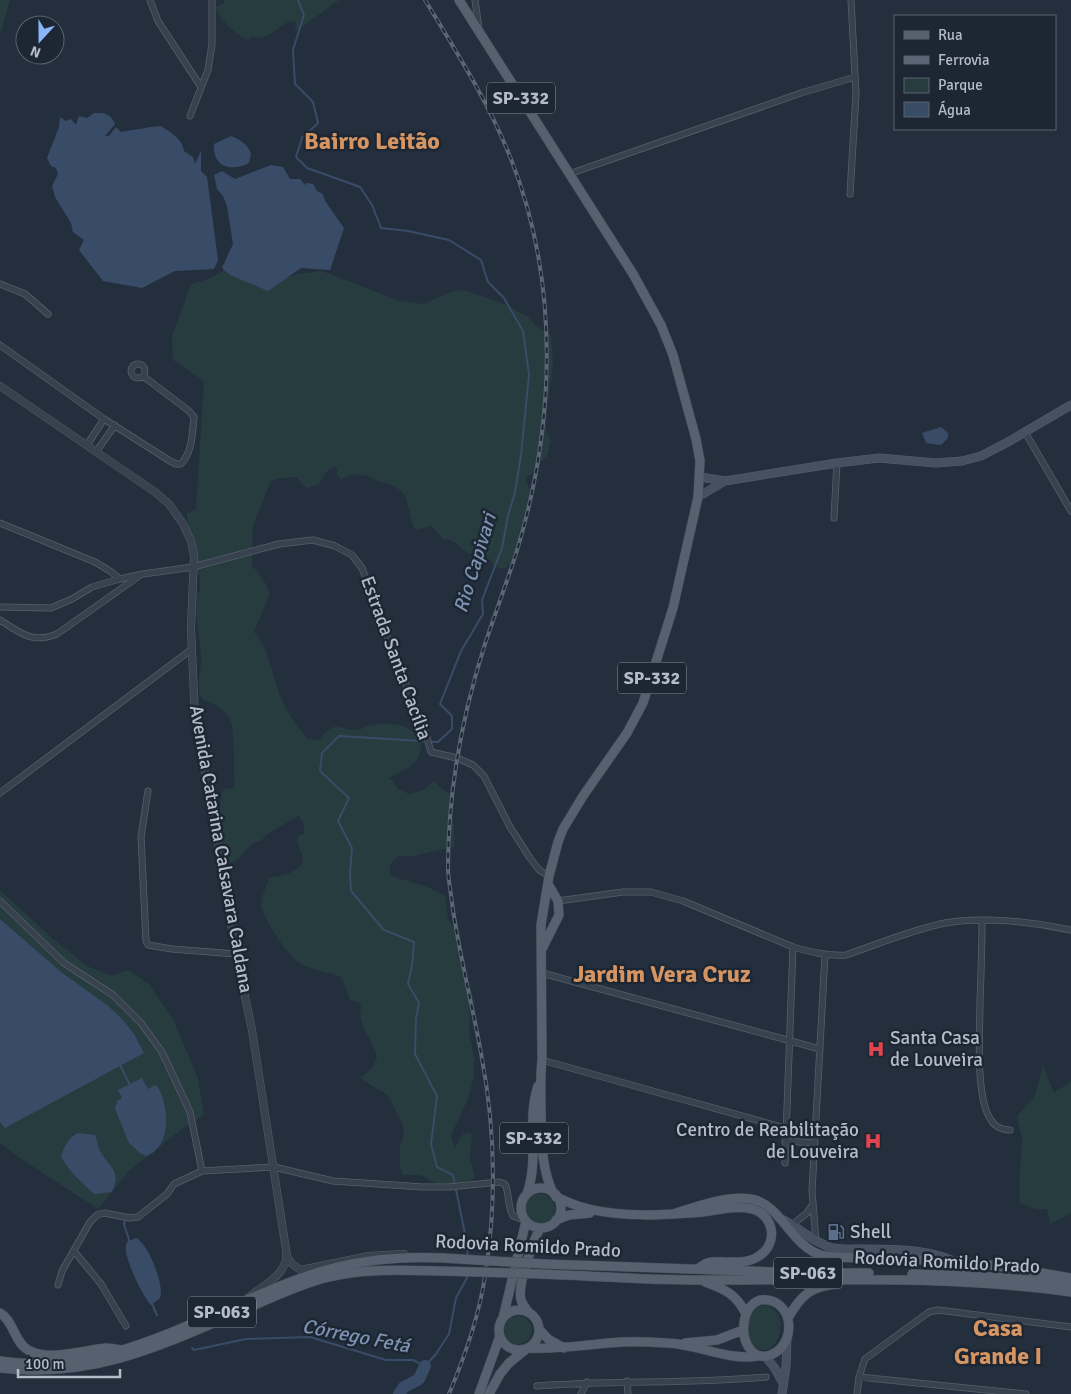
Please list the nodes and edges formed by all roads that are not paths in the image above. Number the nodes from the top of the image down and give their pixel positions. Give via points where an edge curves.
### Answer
1 (150, 0) edge
2 (212, 0) edge
3 (459, 0) edge
4 (475, 0) edge
5 (851, 0) edge
6 (480, 34) junction
7 (855, 76) junction
8 (201, 88) junction
9 (190, 116) dead end
10 (569, 174) junction
11 (850, 194) dead end
12 (0, 284) edge
13 (48, 314) dead end
14 (0, 346) edge
15 (144, 376) dead end
16 (0, 386) edge
17 (1071, 405) edge
18 (104, 418) junction
19 (114, 425) junction
20 (1025, 432) junction
21 (86, 445) junction
22 (96, 452) junction
23 (837, 463) junction
24 (700, 477) junction
25 (726, 481) junction
26 (698, 497) junction
27 (1071, 510) edge
28 (834, 518) dead end
29 (0, 523) edge
30 (193, 567) junction
31 (143, 574) junction
32 (120, 579) junction
33 (0, 607) edge
34 (0, 620) edge
35 (192, 649) junction
36 (148, 791) dead end
37 (0, 793) edge
38 (548, 880) junction
39 (0, 901) edge
40 (558, 901) junction
41 (544, 904) junction
42 (982, 921) junction
43 (541, 925) junction
44 (553, 929) junction
45 (1071, 930) edge
46 (794, 947) junction
47 (541, 950) junction
48 (236, 954) junction
49 (825, 954) junction
50 (542, 973) junction
51 (789, 1042) junction
52 (820, 1049) junction
53 (542, 1060) junction
54 (540, 1081) junction
55 (785, 1128) junction
56 (1010, 1130) dead end
57 (785, 1141) junction
58 (815, 1143) junction
59 (784, 1163) dead end
60 (274, 1167) junction
61 (202, 1171) junction
62 (527, 1194) junction
63 (555, 1195) junction
64 (813, 1204) junction
65 (602, 1211) junction
66 (673, 1214) junction
67 (779, 1218) junction
68 (556, 1220) junction
69 (525, 1221) junction
70 (793, 1224) junction
71 (540, 1228) junction
72 (816, 1241) junction
73 (74, 1251) junction
74 (286, 1254) junction
75 (441, 1258) junction
76 (955, 1261) junction
77 (697, 1269) junction
78 (1071, 1278) edge
79 (697, 1280) junction
80 (905, 1280) junction
81 (58, 1285) dead end
82 (1071, 1286) edge
83 (1071, 1292) edge
84 (243, 1302) junction
85 (0, 1313) edge
86 (530, 1313) junction
87 (746, 1314) junction
88 (503, 1318) junction
89 (788, 1318) junction
90 (126, 1326) dead end
91 (1071, 1327) edge
92 (539, 1329) junction
93 (743, 1330) junction
94 (500, 1336) junction
95 (787, 1339) junction
96 (677, 1343) junction
97 (565, 1348) junction
98 (526, 1349) junction
99 (124, 1351) junction
100 (762, 1356) junction
101 (0, 1361) edge
102 (0, 1368) edge
103 (766, 1377) dead end
104 (859, 1377) junction
105 (627, 1381) junction
106 (587, 1382) junction
107 (783, 1383) junction
108 (537, 1386) dead end
109 (479, 1394) edge
110 (489, 1394) edge
111 (580, 1394) edge
112 (628, 1394) edge
113 (782, 1394) edge
114 (857, 1394) edge
115 (1026, 1394) edge

1 - 8 street via 158,21
2 - 8 street via 212,44
3 - 6 main road, SP-332
4 - 6 street
5 - 7 street
6 - 10 main road, SP-332
7 - 10 street
7 - 11 street
8 - 9 street
10 - 24 main road, SP-332 via 633,274 666,334 697,445
12 - 13 street via 25,294
14 - 18 street
15 - 19 street via 192,413 191,447 187,458 176,464
16 - 21 street, Avenida Catarina Calsavara Caldana
17 - 20 main road
18 - 19 street
18 - 21 street
19 - 22 street
20 - 23 main road via 981,456 962,461 936,463 879,458
20 - 27 street
21 - 22 street, Avenida Catarina Calsavara Caldana
22 - 30 street, Avenida Catarina Calsavara Caldana via 170,504 191,541
23 - 25 main road
23 - 28 street
24 - 25 main road
24 - 26 main road, SP-332
25 - 26 main road
26 - 38 main road, SP-332 via 673,608 643,703 564,829
29 - 32 street via 95,562
30 - 31 street, Estrada Santa Cacília
30 - 35 street, Avenida Catarina Calsavara Caldana
30 - 38 street, Estrada Santa Cacília via 279,544 313,540 352,555 362,568 424,727 428,747 433,753 473,765 484,776 510,827
31 - 32 street, Estrada Santa Cacília
31 - 34 street via 47,638 27,636
32 - 33 street, Estrada Santa Cacília via 92,588 51,608
35 - 37 street
35 - 48 street, Avenida Catarina Calsavara Caldana via 195,719
36 - 48 street via 141,837 146,941 172,949
38 - 40 main road
38 - 41 main road, SP-332
39 - 61 street via 64,963 113,995 141,1023 162,1052 190,1112
40 - 41 main road
40 - 44 main road via 559,915
40 - 46 street via 623,892 656,893
41 - 43 main road, SP-332
42 - 45 street via 1026,922
42 - 49 street via 947,923 846,955
42 - 56 street via 981,1085 990,1120 1004,1130
43 - 44 main road
43 - 47 main road, SP-332
44 - 47 main road
46 - 49 street
46 - 51 street
47 - 50 main road, SP-332
48 - 60 street, Avenida Catarina Calsavara Caldana
49 - 52 street
50 - 51 street
50 - 53 main road, SP-332
51 - 52 street
51 - 55 street
52 - 58 street
53 - 54 main road, SP-332
53 - 55 street
54 - 62 main road, SP-332 via 534,1104 533,1171
54 - 63 main road, SP-332 via 542,1160 546,1179
55 - 57 street
57 - 58 street
57 - 59 street
58 - 64 street
60 - 61 street
60 - 69 street via 333,1181 449,1187 499,1182 505,1184 513,1216
60 - 74 street, Avenida Catarina Calsavara Caldana
61 - 73 street via 174,1184 167,1194 138,1217 97,1214
62 - 63 main road via 540,1189
62 - 69 main road, SP-332 via 521,1206
63 - 65 main road via 582,1208
63 - 68 main road, SP-332 via 560,1208
64 - 70 street
64 - 72 street
65 - 66 main road
65 - 68 main road via 569,1214
66 - 67 main road via 729,1200 751,1199 770,1208
66 - 77 main road via 750,1209 766,1216 771,1224 770,1242 760,1256 743,1262 707,1263
67 - 70 main road
67 - 76 main road via 804,1246 823,1255
68 - 71 main road via 552,1225
69 - 71 main road
69 - 88 main road, SP-332
70 - 72 main road
71 - 86 main road via 528,1257 520,1294
72 - 76 main road via 834,1248 935,1253
73 - 81 street
73 - 90 street via 101,1284
74 - 75 street via 301,1270 369,1256 393,1254
74 - 84 street via 277,1277
75 - 77 main road, Rodovia Romildo Prado / SP-063, bridge
75 - 84 main road, Rodovia Romildo Prado / SP-063 via 377,1260 344,1265 300,1278
76 - 78 main road
77 - 82 main road, Rodovia Romildo Prado / SP-063 via 983,1276
79 - 80 main road, Rodovia Romildo Prado / SP-063
79 - 87 main road via 728,1292 738,1300
79 - 102 main road, Rodovia Romildo Prado / SP-063, bridge via 373,1270 338,1275 304,1285 120,1359 64,1369
80 - 83 main road, Rodovia Romildo Prado / SP-063 via 982,1283
80 - 89 main road via 818,1287 801,1298
84 - 99 main road, Rodovia Romildo Prado / SP-063
85 - 99 main road via 7,1318 24,1348 36,1354 107,1348
86 - 88 main road via 515,1311
86 - 92 main road
87 - 89 main road via 753,1303 767,1300 780,1306
87 - 93 main road
88 - 94 main road, SP-332
89 - 95 main road
91 - 104 street via 938,1310 929,1312 865,1359
92 - 97 main road via 548,1339
92 - 98 main road via 537,1340
93 - 96 main road via 717,1340
93 - 100 main road via 748,1348
94 - 98 main road via 510,1348
94 - 109 main road, SP-332
95 - 100 main road via 778,1351
95 - 107 main road
96 - 97 main road via 622,1342
96 - 100 main road via 743,1357
97 - 98 main road
98 - 110 main road via 509,1363
99 - 101 main road, Rodovia Romildo Prado / SP-063 via 62,1362
100 - 107 main road via 774,1367
103 - 105 street
104 - 114 street
104 - 115 street
105 - 106 street
105 - 112 street
106 - 108 street
106 - 111 street
107 - 113 main road

